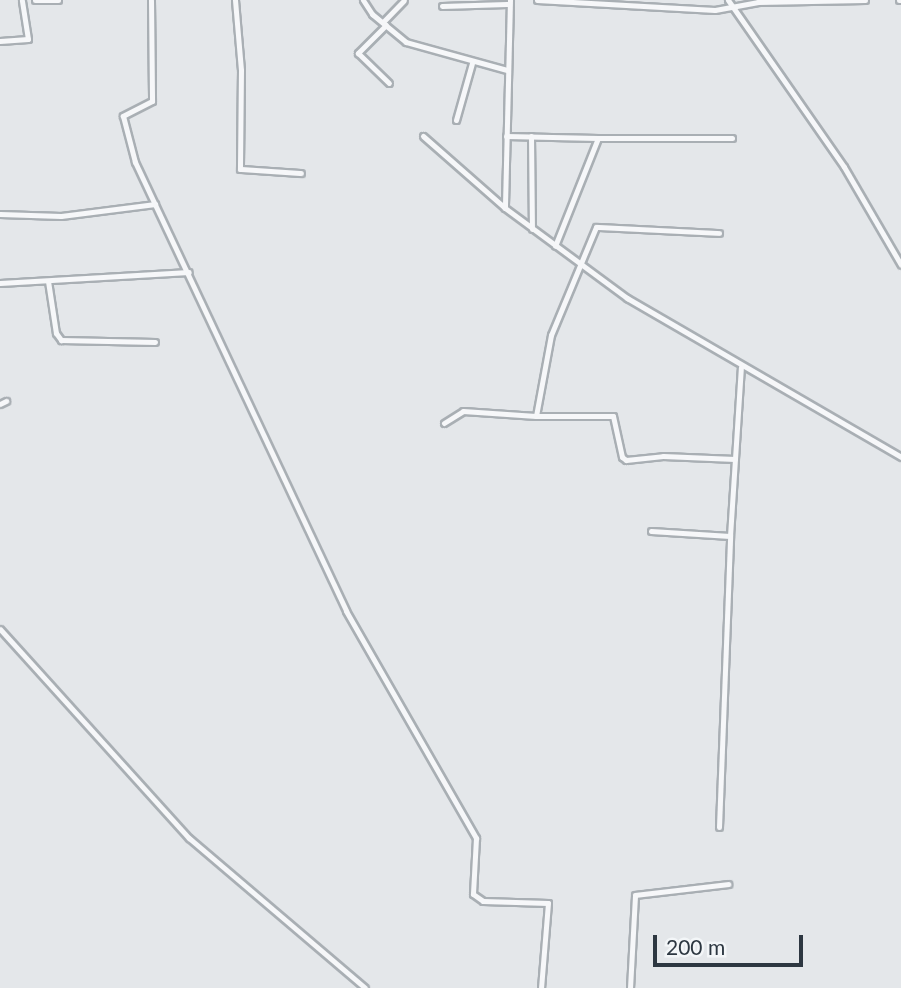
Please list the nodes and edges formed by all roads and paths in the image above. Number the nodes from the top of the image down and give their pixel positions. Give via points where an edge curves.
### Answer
1 (22, 0) edge
2 (35, 0) edge
3 (58, 0) edge
4 (150, 0) edge
5 (235, 0) edge
6 (363, 0) edge
7 (404, 0) edge
8 (537, 0) edge
9 (866, 0) edge
10 (508, 2) edge
11 (730, 2) edge
12 (442, 6) dead end
13 (384, 23) junction
14 (0, 41) edge
15 (472, 63) junction
16 (507, 70) junction
17 (388, 83) dead end
18 (456, 120) dead end
19 (423, 136) dead end
20 (506, 136) junction
21 (531, 136) junction
22 (598, 138) junction
23 (732, 138) dead end
24 (301, 173) dead end
25 (155, 204) junction
26 (505, 208) junction
27 (0, 214) edge
28 (532, 229) junction
29 (719, 233) dead end
30 (555, 246) junction
31 (579, 264) junction
32 (901, 265) edge
33 (189, 272) junction
34 (48, 281) junction
35 (0, 283) edge
36 (155, 342) dead end
37 (741, 367) junction
38 (536, 416) junction
39 (444, 423) dead end
40 (901, 457) edge
41 (735, 459) junction
42 (651, 531) dead end
43 (730, 536) junction
44 (0, 629) edge
45 (719, 827) dead end
46 (727, 884) dead end
47 (365, 988) edge
48 (541, 988) edge
49 (630, 988) edge

1 - 14 street via 28,39
2 - 3 street
4 - 25 street via 152,101 122,116 135,162
5 - 24 street via 241,69 240,169
6 - 13 street
7 - 13 street
8 - 11 street via 715,10
9 - 11 street
10 - 12 street
10 - 16 street
11 - 32 street via 844,167
13 - 15 street via 406,42
13 - 17 street via 358,52
15 - 16 street
15 - 18 street
16 - 20 street
19 - 26 street
20 - 21 street
20 - 26 street
21 - 22 street
21 - 28 street
22 - 23 street
22 - 30 street
25 - 27 street via 61,216
25 - 33 street
26 - 28 street
28 - 30 street
29 - 31 street via 599,226
30 - 31 street
31 - 37 street
31 - 38 street via 551,335
33 - 34 street
33 - 48 street via 252,417 346,611 476,838 473,894 483,901 548,903
34 - 35 street
34 - 36 street via 55,333 61,340
37 - 40 street
37 - 41 street
38 - 39 street via 463,411
38 - 41 street via 613,416 626,460 663,456
41 - 43 street
42 - 43 street
43 - 45 street
44 - 47 street via 189,838
46 - 49 street via 635,895

